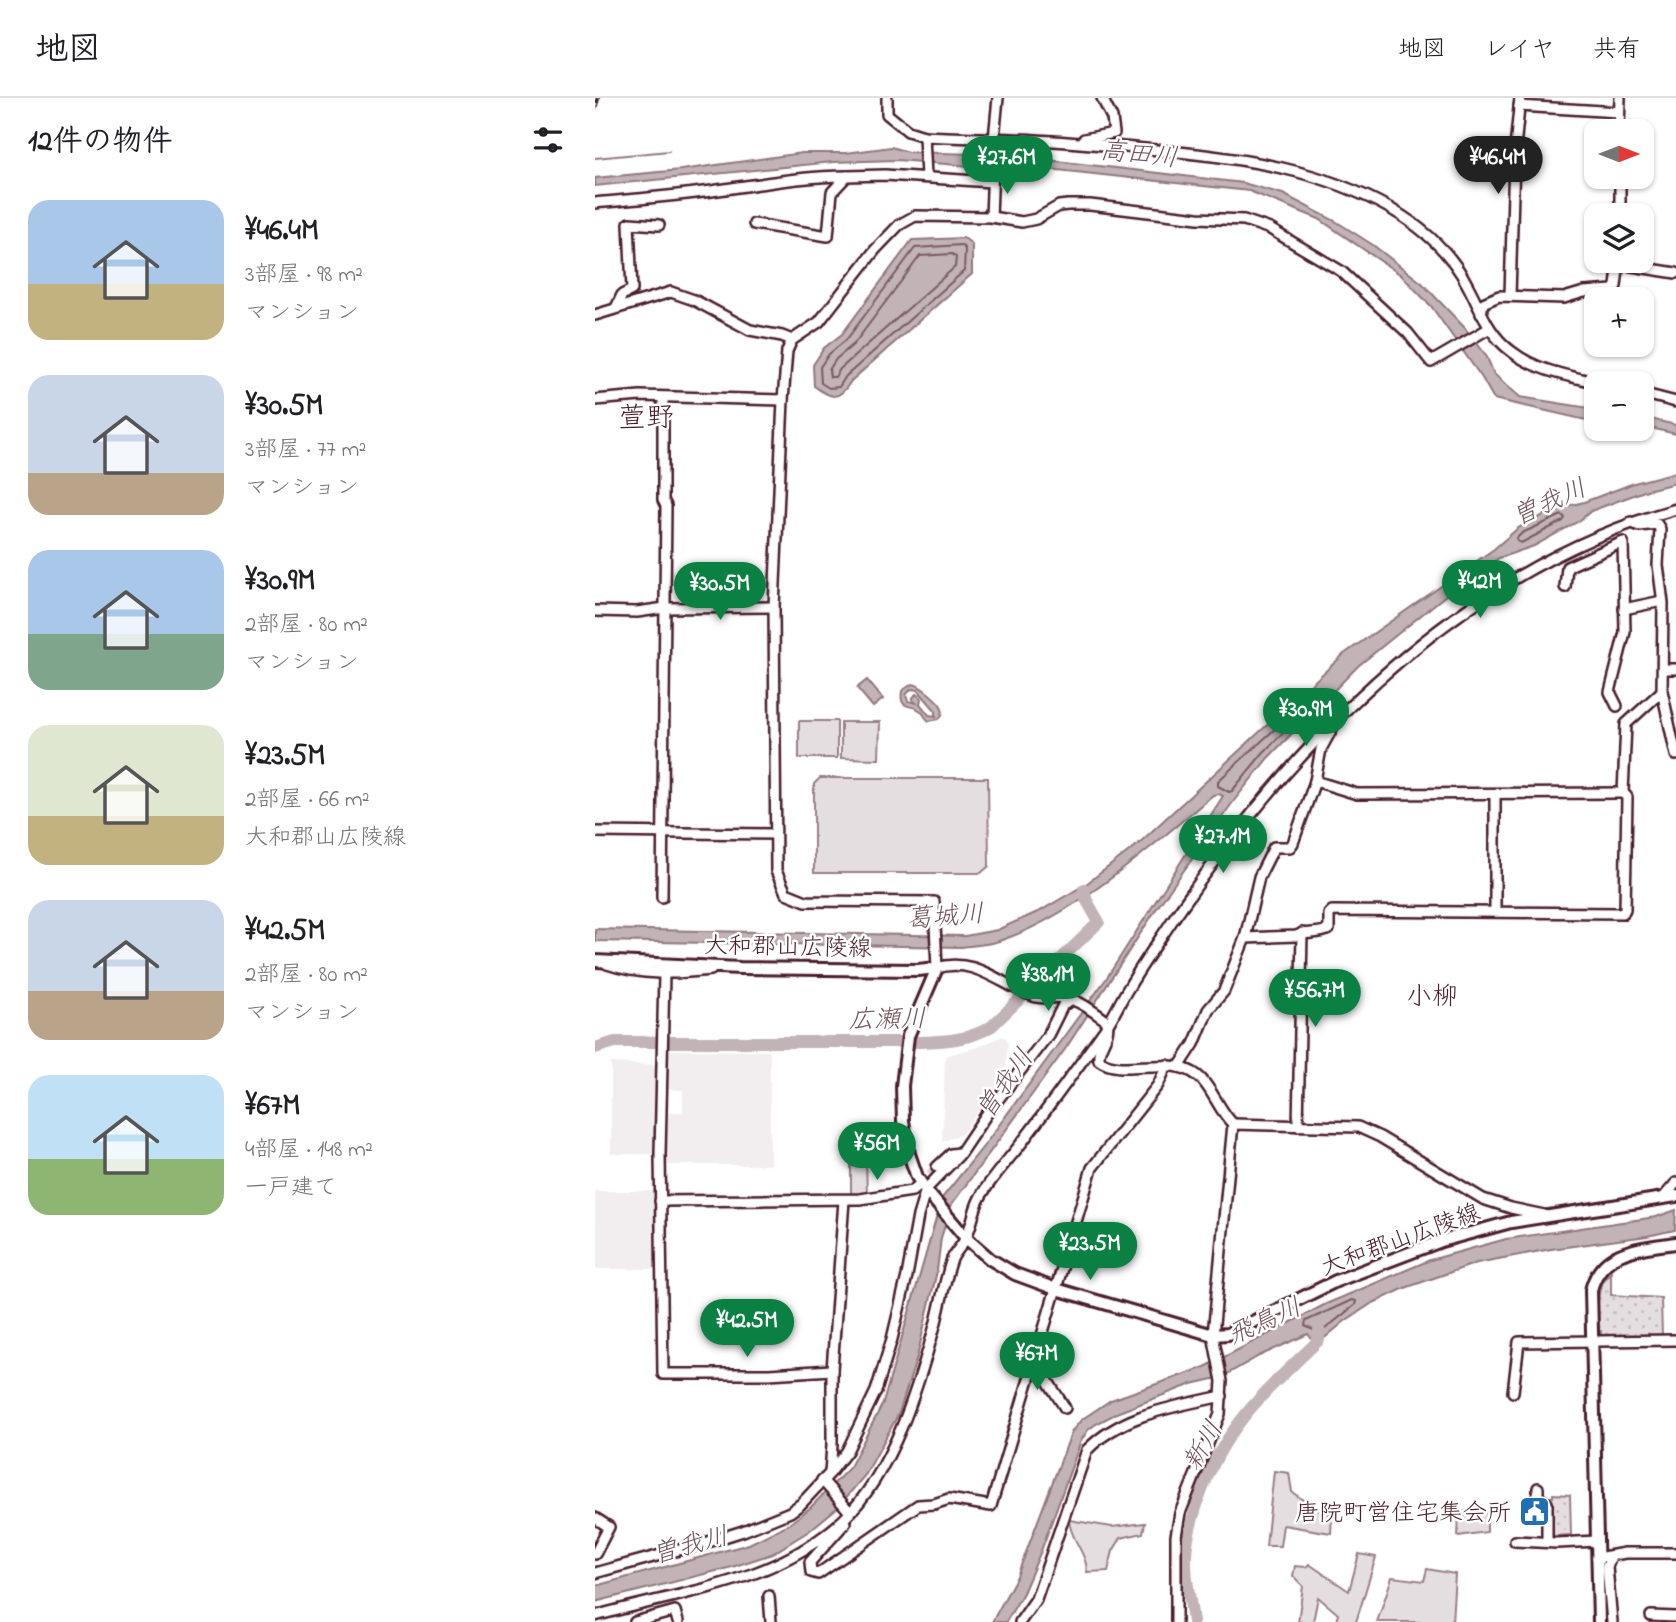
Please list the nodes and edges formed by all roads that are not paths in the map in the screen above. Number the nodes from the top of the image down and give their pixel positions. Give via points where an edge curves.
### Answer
1 (887, 98) edge
2 (998, 98) edge
3 (1102, 98) edge
4 (1620, 98) edge
5 (1519, 102) edge
6 (1619, 112) junction
7 (1619, 119) edge
8 (925, 139) junction
9 (994, 141) junction
10 (1065, 142) junction
11 (925, 174) junction
12 (847, 176) junction
13 (992, 179) junction
14 (595, 203) edge
15 (991, 217) junction
16 (754, 224) dead end
17 (659, 225) dead end
18 (1654, 269) edge
19 (1618, 273) edge
20 (1676, 273) edge
21 (1510, 296) junction
22 (617, 308) junction
23 (595, 315) edge
24 (1481, 315) junction
25 (1487, 330) junction
26 (792, 340) junction
27 (1584, 379) edge
28 (1654, 396) edge
29 (663, 398) junction
30 (595, 400) edge
31 (783, 400) junction
32 (1676, 402) edge
33 (1676, 509) edge
34 (1630, 522) junction
35 (1565, 587) dead end
36 (1662, 601) junction
37 (774, 607) junction
38 (664, 608) junction
39 (1624, 609) junction
40 (595, 611) edge
41 (1663, 669) junction
42 (1676, 669) edge
43 (1662, 691) junction
44 (1617, 706) dead end
45 (1334, 722) junction
46 (1676, 755) edge
47 (1315, 781) junction
48 (1623, 793) junction
49 (1495, 794) junction
50 (595, 832) edge
51 (663, 833) junction
52 (775, 834) junction
53 (662, 897) dead end
54 (1495, 912) junction
55 (1302, 933) junction
56 (1244, 938) junction
57 (597, 961) edge
58 (936, 964) junction
59 (740, 968) junction
60 (664, 974) junction
61 (1073, 1000) junction
62 (1108, 1022) junction
63 (1167, 1065) junction
64 (1179, 1067) junction
65 (1233, 1124) junction
66 (1298, 1126) junction
67 (960, 1153) junction
68 (933, 1171) tunnel mouth
69 (1676, 1183) edge
70 (925, 1189) junction
71 (1670, 1197) edge
72 (844, 1200) junction
73 (660, 1201) junction
74 (1511, 1208) junction
75 (1549, 1216) junction
76 (1511, 1222) junction
77 (964, 1234) junction
78 (1676, 1243) edge
79 (1056, 1289) junction
80 (1213, 1335) junction
81 (1676, 1340) edge
82 (1591, 1342) junction
83 (1035, 1361) junction
84 (832, 1370) junction
85 (1513, 1392) dead end
86 (1223, 1396) junction
87 (1065, 1408) dead end
88 (830, 1473) junction
89 (823, 1482) junction
90 (1538, 1488) dead end
91 (848, 1510) junction
92 (595, 1518) edge
93 (1515, 1541) dead end
94 (1597, 1541) junction
95 (1547, 1542) junction
96 (1676, 1553) edge
97 (595, 1554) edge
98 (1611, 1556) junction
99 (1597, 1558) junction
100 (595, 1573) edge
101 (769, 1596) dead end
102 (595, 1616) edge
103 (1651, 1616) dead end
104 (1676, 1617) edge
105 (635, 1622) edge
106 (678, 1622) edge
107 (771, 1622) edge
108 (1020, 1622) edge
109 (1176, 1622) edge
110 (1599, 1622) edge
111 (1612, 1622) edge

1 - 8 street via 887,114
2 - 9 street
3 - 10 street via 1114,133
4 - 6 street
5 - 6 street
5 - 21 street
6 - 7 street
8 - 9 street
8 - 11 street
9 - 10 street
9 - 13 street
10 - 24 street via 1258,162 1339,186 1389,208 1430,235 1456,264
11 - 12 street
11 - 13 street
12 - 14 street via 794,178
12 - 16 street via 832,192 828,236
13 - 15 street
15 - 25 street via 1022,222 1059,206 1090,205 1244,220 1270,229 1341,271 1408,333 1431,362
15 - 26 street via 915,216 899,225 819,321
17 - 22 street via 629,223 632,290 622,295
18 - 20 street
19 - 21 street via 1613,290 1564,298
21 - 24 street via 1483,303
22 - 23 street
22 - 26 street via 671,292 750,330
24 - 25 street
25 - 27 street via 1532,364
26 - 31 street
28 - 32 street
29 - 30 street
29 - 31 street
29 - 38 street
31 - 37 street
33 - 34 street
34 - 36 street via 1657,524 1660,529
34 - 45 street via 1497,590 1399,661
35 - 39 street via 1567,567 1623,542
36 - 39 street
36 - 41 street
37 - 38 street
37 - 52 street
38 - 40 street
38 - 51 street
39 - 44 street via 1623,643 1610,692
41 - 42 street
41 - 43 street
43 - 46 street
43 - 48 street via 1626,724
45 - 47 street via 1321,749
45 - 62 street via 1256,808 1212,865
47 - 49 street via 1357,794
47 - 56 street via 1293,843 1274,847 1266,859
48 - 49 street
48 - 54 street via 1627,797 1623,913
49 - 54 street
50 - 51 street
51 - 52 street
51 - 53 street
52 - 58 street via 776,872 786,893 806,901 934,902
54 - 55 street via 1332,911 1325,932
55 - 56 street
55 - 66 street
56 - 64 street via 1224,991 1208,1010 1195,1044
57 - 59 main road, 大和郡山広陵線
57 - 60 street via 627,971
58 - 59 main road, 大和郡山広陵線 via 918,970
58 - 61 street via 980,969 1040,998
58 - 70 main road via 908,1036 902,1086 909,1154
59 - 60 street
60 - 73 street
61 - 62 street
61 - 67 street via 1063,1005 1048,1035
62 - 63 street via 1109,1033 1098,1053 1105,1065
62 - 77 street via 980,1198
63 - 64 street
63 - 79 street via 1158,1084 1092,1168
64 - 65 street via 1200,1077
65 - 66 street
65 - 80 street
66 - 74 street via 1358,1127 1483,1199
67 - 68 street via 951,1154
67 - 70 street
69 - 71 street
70 - 72 street
70 - 77 main road
70 - 88 street via 876,1391 847,1451
71 - 75 main road, 大和郡山広陵線
72 - 73 street
72 - 84 street
73 - 84 street via 663,1374
74 - 75 street
74 - 76 street
75 - 76 main road, 大和郡山広陵線
76 - 80 main road, 大和郡山広陵線 via 1374,1265 1242,1329
77 - 79 main road via 990,1259 1015,1274
77 - 91 street via 953,1256 907,1415 872,1484
78 - 82 main road via 1619,1254 1597,1272 1591,1290
79 - 80 main road
79 - 83 street
80 - 86 street
81 - 82 street
82 - 85 street via 1520,1342
82 - 94 main road
83 - 87 street
83 - 91 street via 991,1506 949,1499 918,1505 818,1574 811,1572 810,1562 844,1525
84 - 88 street
86 - 108 street via 1179,1404 1115,1426 1087,1450 1036,1599
86 - 109 street via 1219,1422 1180,1513
88 - 89 street
89 - 91 street
89 - 100 street via 790,1512 743,1531
90 - 95 street via 1538,1497 1547,1503
91 - 102 street via 839,1523 796,1556 759,1573
92 - 97 street via 609,1527
93 - 95 street
94 - 95 street
94 - 99 main road
96 - 98 street
98 - 99 street
98 - 111 street via 1607,1567
99 - 110 main road
101 - 107 street
103 - 104 street
105 - 106 street via 675,1611

